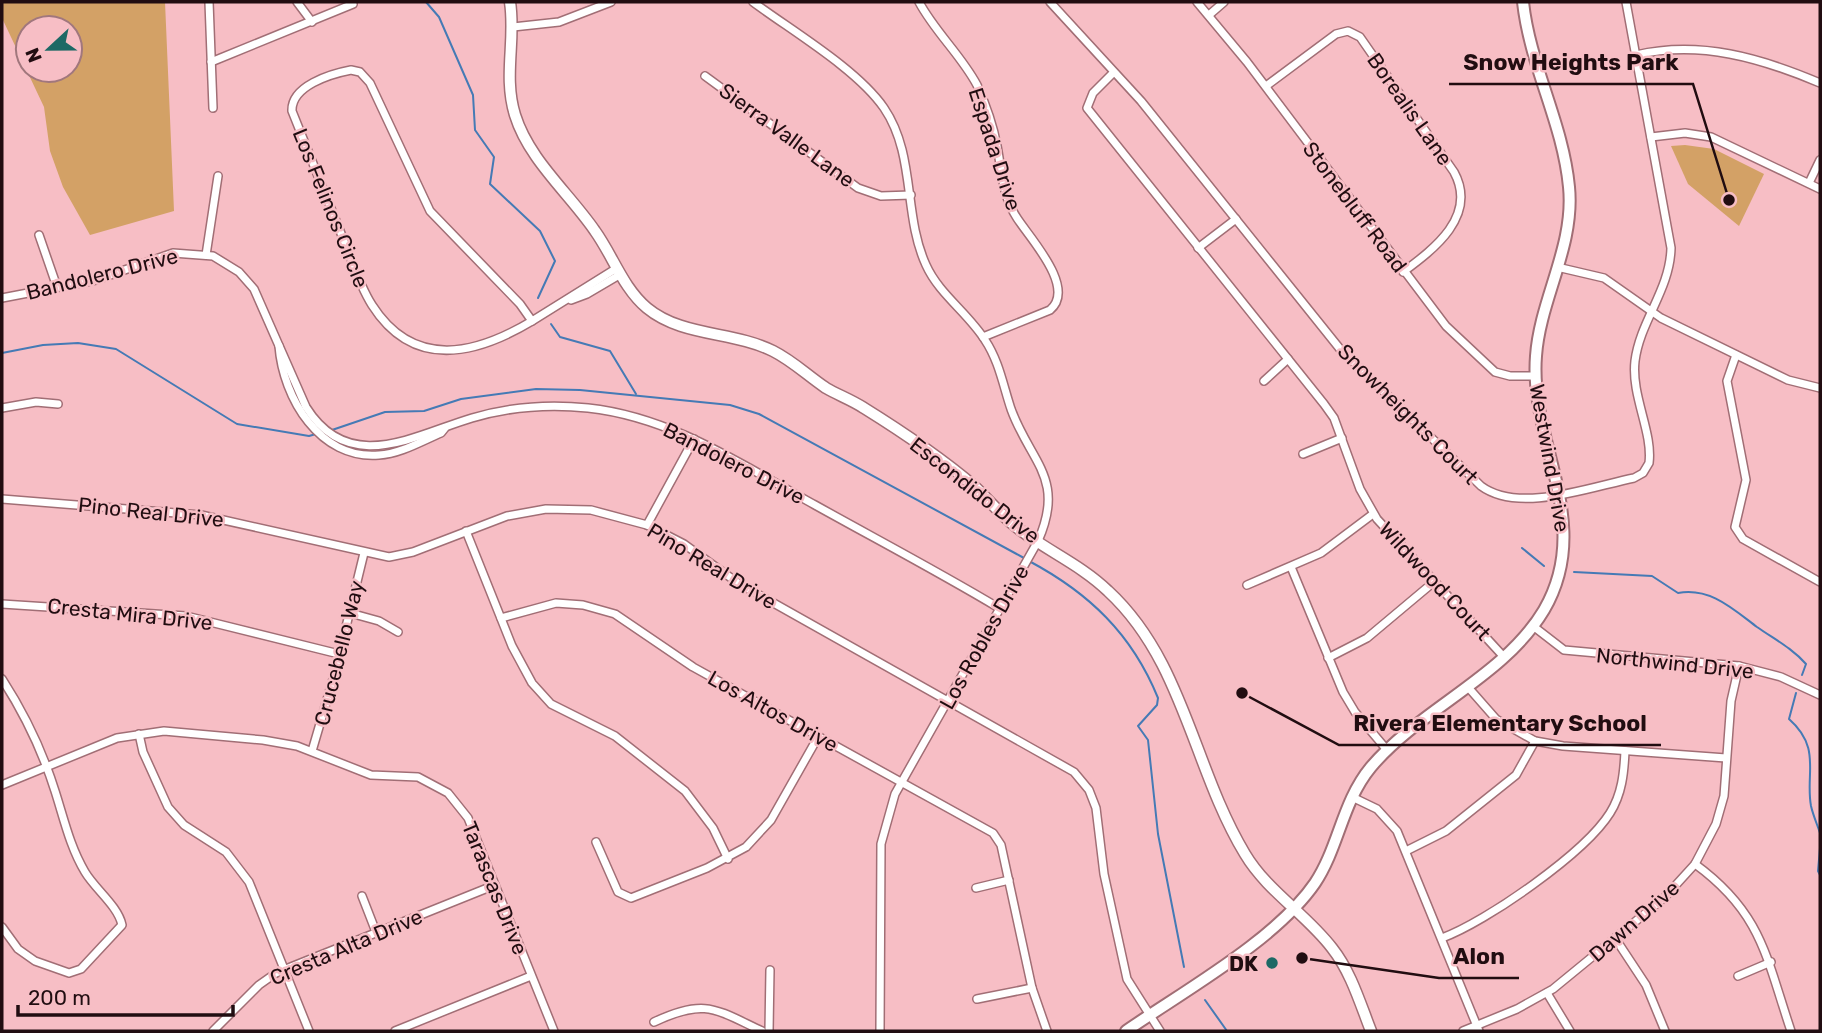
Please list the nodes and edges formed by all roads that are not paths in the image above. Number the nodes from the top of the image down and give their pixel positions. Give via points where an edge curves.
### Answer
1 (209, 2) edge
2 (297, 2) edge
3 (510, 2) edge
4 (611, 2) edge
5 (752, 2) edge
6 (919, 2) edge
7 (1050, 2) edge
8 (1197, 2) edge
9 (1224, 2) edge
10 (1523, 2) edge
11 (1626, 2) edge
12 (353, 4) dead end
13 (1209, 15) junction
14 (312, 22) junction
15 (513, 27) junction
16 (1636, 55) junction
17 (211, 62) junction
18 (1113, 73) junction
19 (705, 76) dead end
20 (1820, 83) edge
21 (1266, 86) junction
22 (213, 108) dead end
23 (1651, 137) junction
24 (1820, 160) edge
25 (218, 176) dead end
26 (1809, 183) junction
27 (1820, 189) edge
28 (911, 195) junction
29 (1236, 219) junction
30 (40, 235) dead end
31 (1198, 248) junction
32 (206, 255) junction
33 (1557, 267) junction
34 (619, 271) junction
35 (1404, 272) junction
36 (57, 287) junction
37 (2, 298) edge
38 (1652, 313) junction
39 (533, 321) junction
40 (983, 337) junction
41 (279, 345) junction
42 (1736, 355) junction
43 (1288, 359) junction
44 (1536, 376) junction
45 (1264, 381) dead end
46 (1820, 388) edge
47 (58, 404) dead end
48 (2, 408) edge
49 (446, 428) junction
50 (1342, 438) junction
51 (694, 439) junction
52 (1303, 454) dead end
53 (1559, 493) junction
54 (2, 499) edge
55 (1373, 514) junction
56 (647, 525) junction
57 (466, 531) junction
58 (1038, 541) junction
59 (364, 553) junction
60 (1291, 567) junction
61 (1435, 581) junction
62 (1820, 582) edge
63 (1247, 586) dead end
64 (2, 604) edge
65 (999, 608) junction
66 (350, 613) junction
67 (501, 618) junction
68 (1533, 626) junction
69 (398, 632) dead end
70 (339, 654) junction
71 (1503, 656) junction
72 (1328, 658) junction
73 (1739, 666) junction
74 (2, 679) edge
75 (1467, 686) junction
76 (1820, 695) edge
77 (948, 699) junction
78 (139, 734) junction
79 (818, 737) junction
80 (1535, 741) junction
81 (1387, 750) junction
82 (312, 751) junction
83 (1625, 751) junction
84 (1726, 758) junction
85 (45, 766) junction
86 (902, 783) junction
87 (2, 785) edge
88 (1352, 797) junction
89 (596, 842) dead end
90 (1406, 851) junction
91 (728, 859) junction
92 (1695, 864) junction
93 (1009, 880) junction
94 (495, 885) junction
95 (976, 888) dead end
96 (362, 896) dead end
97 (1295, 909) junction
98 (2, 927) edge
99 (376, 932) junction
100 (1615, 938) junction
101 (1442, 939) junction
102 (1771, 961) junction
103 (284, 970) junction
104 (770, 970) dead end
105 (531, 976) junction
106 (1738, 976) dead end
107 (1032, 988) junction
108 (1547, 993) junction
109 (977, 999) dead end
110 (1149, 1015) junction
111 (654, 1022) dead end
112 (1478, 1028) edge
113 (213, 1031) edge
114 (309, 1031) edge
115 (395, 1031) edge
116 (554, 1031) edge
117 (762, 1031) edge
118 (769, 1031) edge
119 (880, 1031) edge
120 (1047, 1031) edge
121 (1126, 1031) edge
122 (1160, 1031) edge
123 (1371, 1031) edge
124 (1463, 1031) edge
125 (1570, 1031) edge
126 (1665, 1031) edge
127 (1791, 1031) edge

1 - 17 street
2 - 14 street
3 - 15 street, Escondido Drive
4 - 15 street via 559,22
5 - 28 street, Los Robles Drive via 876,97 895,128
6 - 40 street, Espada Drive via 976,83 991,122 1007,200 1041,248 1058,290 1057,302 1050,310
7 - 18 street, Snowheights Court
8 - 13 street, Stonebluff Road
9 - 13 street
10 - 33 main road, Westwind Drive via 1529,38 1558,126 1569,186 1567,230
11 - 16 street, Snowheights Court
12 - 14 street
13 - 21 street, Stonebluff Road
14 - 17 street
15 - 34 street, Escondido Drive via 508,81 519,127
16 - 20 street via 1708,49 1772,64
16 - 23 street, Snowheights Court
17 - 22 street
18 - 29 street, Snowheights Court
18 - 31 street, Wildwood Court via 1093,93 1087,108
19 - 28 street, Sierra Valle Lane via 858,188 881,196
21 - 35 street, Stonebluff Road
21 - 35 street, Borealis Lane via 1336,34 1348,31 1360,37 1461,188 1448,234
23 - 26 street via 1685,133 1711,137
23 - 38 street, Snowheights Court via 1671,248 1669,273
24 - 26 street
25 - 32 street
26 - 27 street
28 - 40 street, Los Robles Drive via 926,265
29 - 31 street
29 - 53 street, Snowheights Court via 1340,349 1480,486 1491,494 1522,501
30 - 36 street
31 - 43 street, Wildwood Court
32 - 36 street, Bandolero Drive via 173,253 113,275
32 - 41 street, Bandolero Drive via 247,279
33 - 38 street via 1604,278
33 - 44 main road, Westwind Drive via 1538,337
34 - 39 street, Los Felinos Circle via 581,289
34 - 58 street, Escondido Drive via 641,302 670,322 767,348 860,406 973,485 1012,524
35 - 44 street, Stonebluff Road via 1446,326 1490,369 1510,376
36 - 37 street, Bandolero Drive
38 - 42 street
38 - 53 street, Snowheights Court via 1641,338 1634,375 1650,457 1647,469 1634,478
39 - 39 street, Los Felinos Circle via 494,342 457,351 422,345 387,324 363,289 328,203 292,111 296,94 346,71 365,76 430,211
40 - 58 street, Los Robles Drive via 1016,421 1045,474 1048,504
41 - 49 street, Bandolero Drive via 306,408 337,438 360,446 384,446
41 - 49 street, Bandolero Drive via 303,416 335,445 362,455 383,455
42 - 46 street via 1795,382
42 - 62 street via 1727,381 1746,480 1735,527 1743,539
43 - 45 street
43 - 50 street, Wildwood Court via 1334,418
44 - 53 main road, Westwind Drive
47 - 48 street via 36,402
49 - 51 street, Bandolero Drive via 508,410 586,408 635,417
50 - 52 street
50 - 55 street, Wildwood Court
51 - 56 street
51 - 65 street, Bandolero Drive
53 - 68 main road, Westwind Drive via 1564,528 1561,566 1550,599
54 - 59 street, Pino Real Drive via 201,515
55 - 60 street via 1321,553
55 - 61 street, Wildwood Court
56 - 57 street, Pino Real Drive via 591,510 550,509 507,516
56 - 77 street, Pino Real Drive via 684,544 748,590
57 - 59 street, Pino Real Drive via 398,556
57 - 67 street
58 - 65 street, Los Robles Drive
58 - 97 street, Escondido Drive via 1093,577 1126,608 1150,640 1171,678 1235,836 1264,880
59 - 66 street, Crucebello Way
60 - 63 street
60 - 72 street
61 - 71 street, Wildwood Court
61 - 72 street via 1367,638
64 - 70 street, Cresta Mira Drive via 186,616
65 - 77 street, Los Robles Drive
66 - 69 street
66 - 70 street, Crucebello Way
67 - 79 street, Los Altos Drive via 556,603 615,614 693,667
67 - 91 street via 526,675 545,699 615,736 685,791 713,828
68 - 71 main road, Westwind Drive
68 - 73 street, Northwind Drive via 1573,652
70 - 82 street, Crucebello Way
71 - 75 main road, Westwind Drive
72 - 81 street via 1355,712
73 - 76 street, Northwind Drive via 1781,677
73 - 84 street, Dawn Drive
74 - 85 street
75 - 80 street via 1496,719
75 - 81 main road, Westwind Drive
77 - 86 street, Los Robles Drive
77 - 110 street, Pino Real Drive via 1069,768 1089,790 1125,970
78 - 82 street, Tarascas Drive via 164,731 232,737
78 - 85 street, Tarascas Drive
78 - 103 street via 168,807 184,825 226,852 242,869
79 - 86 street, Los Altos Drive
79 - 91 street via 771,820 751,843
80 - 83 street
80 - 90 street via 1516,775 1446,831
81 - 88 main road, Westwind Drive
82 - 94 street, Tarascas Drive via 371,775 418,777 448,793 468,818
83 - 84 street
83 - 101 street via 1616,802 1595,833 1507,904
84 - 92 street, Dawn Drive via 1720,810
85 - 87 street, Tarascas Drive
85 - 98 street via 76,856 122,925 80,969 69,973 35,961 18,949
86 - 93 street, Los Altos Drive via 996,835
86 - 119 street, Los Robles Drive via 891,804 881,844
88 - 90 street via 1383,813
88 - 97 main road, Westwind Drive via 1323,870
89 - 91 street via 618,892 631,898
90 - 101 street
92 - 100 street, Dawn Drive via 1670,892
92 - 102 street via 1740,904
93 - 95 street
93 - 107 street, Los Altos Drive
94 - 99 street, Cresta Alta Drive
94 - 105 street, Tarascas Drive
96 - 99 street
97 - 110 main road, Westwind Drive
97 - 123 street, Escondido Drive via 1340,959
99 - 103 street, Cresta Alta Drive
100 - 108 street, Dawn Drive
100 - 126 street via 1643,978
101 - 112 street
102 - 106 street
102 - 127 street
103 - 113 street, Cresta Alta Drive via 259,985
103 - 114 street
104 - 118 street
105 - 115 street
105 - 116 street, Tarascas Drive
107 - 109 street
107 - 120 street, Los Altos Drive
108 - 112 street, Dawn Drive
108 - 125 street
110 - 121 main road, Westwind Drive
110 - 122 street, Pino Real Drive
111 - 117 street via 698,1006
112 - 124 street, Dawn Drive

